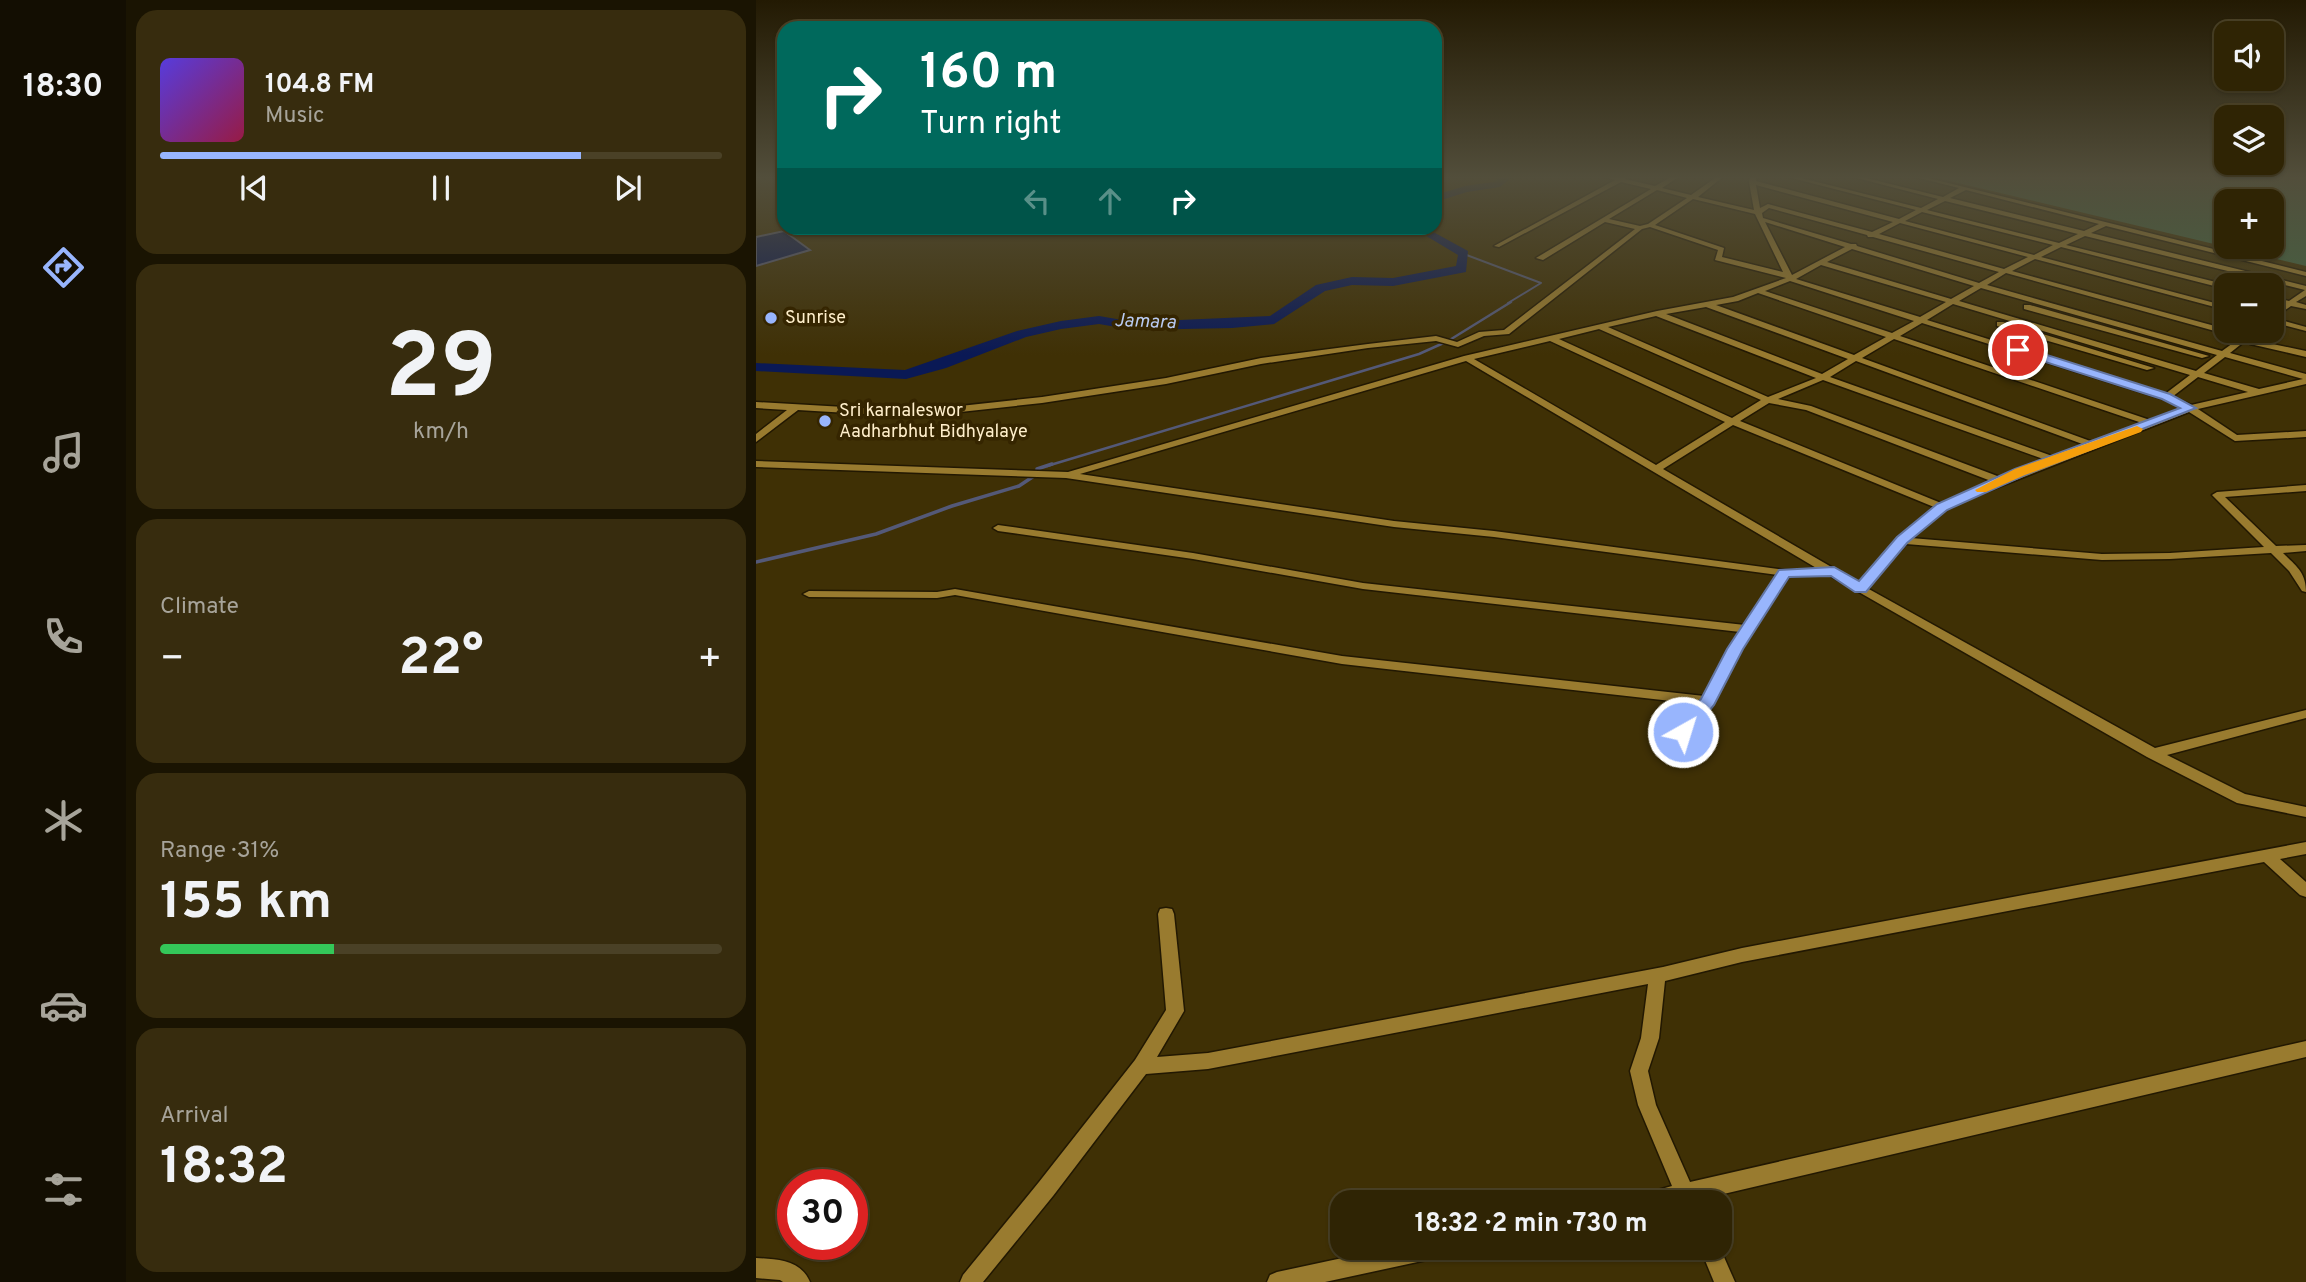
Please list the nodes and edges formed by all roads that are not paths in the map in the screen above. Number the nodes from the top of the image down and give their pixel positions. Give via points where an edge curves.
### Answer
1 (1516, 236) edge
2 (1577, 236) edge
3 (1630, 236) edge
4 (1682, 236) edge
5 (1769, 236) edge
6 (1818, 236) edge
7 (1870, 236) edge
8 (1875, 236) edge
9 (1951, 236) edge
10 (2023, 236) edge
11 (2078, 236) edge
12 (2083, 236) edge
13 (2083, 236) edge
14 (2156, 236) edge
15 (2061, 245) junction
16 (1497, 246) dead end
17 (1850, 247) junction
18 (2032, 257) junction
19 (1540, 258) dead end
20 (2176, 262) dead end
21 (1821, 263) junction
22 (2005, 271) junction
23 (2306, 274) edge
24 (1789, 278) junction
25 (2214, 284) edge
26 (1975, 288) junction
27 (2306, 290) edge
28 (1759, 291) junction
29 (2284, 302) edge
30 (2288, 303) junction
31 (1705, 304) junction
32 (1946, 304) junction
33 (2214, 305) edge
34 (2284, 307) edge
35 (2306, 307) edge
36 (1657, 313) junction
37 (1920, 318) junction
38 (2284, 322) edge
39 (2214, 325) edge
40 (1601, 327) junction
41 (2306, 329) edge
42 (2284, 330) edge
43 (1890, 335) junction
44 (2306, 335) edge
45 (1553, 338) junction
46 (2238, 343) edge
47 (2255, 343) edge
48 (2306, 354) edge
49 (2220, 356) junction
50 (1467, 358) junction
51 (1853, 359) junction
52 (2195, 376) junction
53 (1822, 377) junction
54 (2305, 380) edge
55 (2259, 392) junction
56 (2166, 397) junction
57 (1768, 400) junction
58 (756, 405) edge
59 (796, 407) junction
60 (2190, 408) junction
61 (1733, 422) junction
62 (2153, 424) junction
63 (2306, 433) edge
64 (756, 439) edge
65 (2093, 445) junction
66 (2054, 460) junction
67 (756, 464) edge
68 (1657, 468) junction
69 (1066, 475) junction
70 (2000, 481) junction
71 (2306, 488) edge
72 (1942, 507) junction
73 (998, 528) dead end
74 (1902, 540) junction
75 (2306, 548) edge
76 (2273, 550) junction
77 (1834, 572) junction
78 (1785, 573) junction
79 (1860, 589) junction
80 (2306, 589) edge
81 (809, 594) dead end
82 (1749, 629) junction
83 (1708, 701) junction
84 (2306, 714) edge
85 (1683, 732) dead end
86 (2152, 754) junction
87 (2306, 812) edge
88 (2306, 848) edge
89 (2267, 856) junction
90 (2306, 891) edge
91 (1166, 914) dead end
92 (1657, 975) junction
93 (2306, 1049) edge
94 (1141, 1066) junction
95 (1684, 1190) edge
96 (1720, 1190) edge
97 (1380, 1260) edge
98 (1715, 1260) edge
99 (756, 1268) edge
100 (800, 1282) edge
101 (970, 1282) edge
102 (1277, 1282) edge
103 (1725, 1282) edge

1 - 16 street
2 - 19 street
3 - 59 street via 1506,331 1482,334 1458,345 1436,338 1368,346 1261,361 1166,382 914,414
4 - 24 street via 1722,249 1718,258
5 - 24 street
6 - 17 street
7 - 17 street
8 - 22 street
9 - 18 street
10 - 15 street
11 - 15 street
12 - 20 street
13 - 27 street
14 - 23 street
15 - 18 street
15 - 25 street
17 - 21 street
17 - 26 street
18 - 22 street
18 - 33 street
21 - 24 street
21 - 32 street
22 - 26 street
22 - 39 street
24 - 28 street
24 - 37 street
26 - 32 street
26 - 49 street via 2143,341
27 - 30 street
28 - 31 street
28 - 43 street
29 - 30 street
30 - 34 street
30 - 35 street
31 - 36 street
31 - 51 street
32 - 37 street
32 - 52 street
36 - 40 street
36 - 53 street
37 - 43 street
37 - 56 street
38 - 41 street
40 - 45 street
40 - 57 street
42 - 44 street
43 - 51 street
43 - 62 street
45 - 50 street
45 - 61 street
46 - 49 street
47 - 48 street
49 - 52 street
49 - 54 street
50 - 68 street
50 - 69 street
51 - 53 street
51 - 65 street
52 - 55 street
52 - 56 street
53 - 57 street
53 - 66 street
54 - 55 street
55 - 60 street
56 - 60 street
57 - 61 street
57 - 70 street via 1808,408
58 - 59 street
59 - 64 street
60 - 62 street
60 - 63 street via 2235,438
61 - 68 street
61 - 72 street
62 - 65 street
65 - 66 street
66 - 70 street
67 - 69 street
68 - 77 street
69 - 78 street via 1394,524
70 - 72 street
71 - 76 street via 2217,495
72 - 74 street
73 - 82 street via 1363,586
74 - 76 street via 2102,557
74 - 79 street
75 - 76 street
76 - 80 street
77 - 78 street
77 - 79 street
78 - 82 street
79 - 86 street
81 - 83 street via 955,592 1342,660
82 - 83 street
83 - 85 street
84 - 86 street
86 - 87 street via 2242,799
88 - 89 street
89 - 90 street
89 - 92 street
91 - 94 street via 1175,1011
92 - 94 street via 1208,1061
92 - 95 street via 1650,1038 1639,1071 1647,1105
93 - 96 street
94 - 101 street
97 - 102 street
98 - 103 street
99 - 100 street via 784,1270

